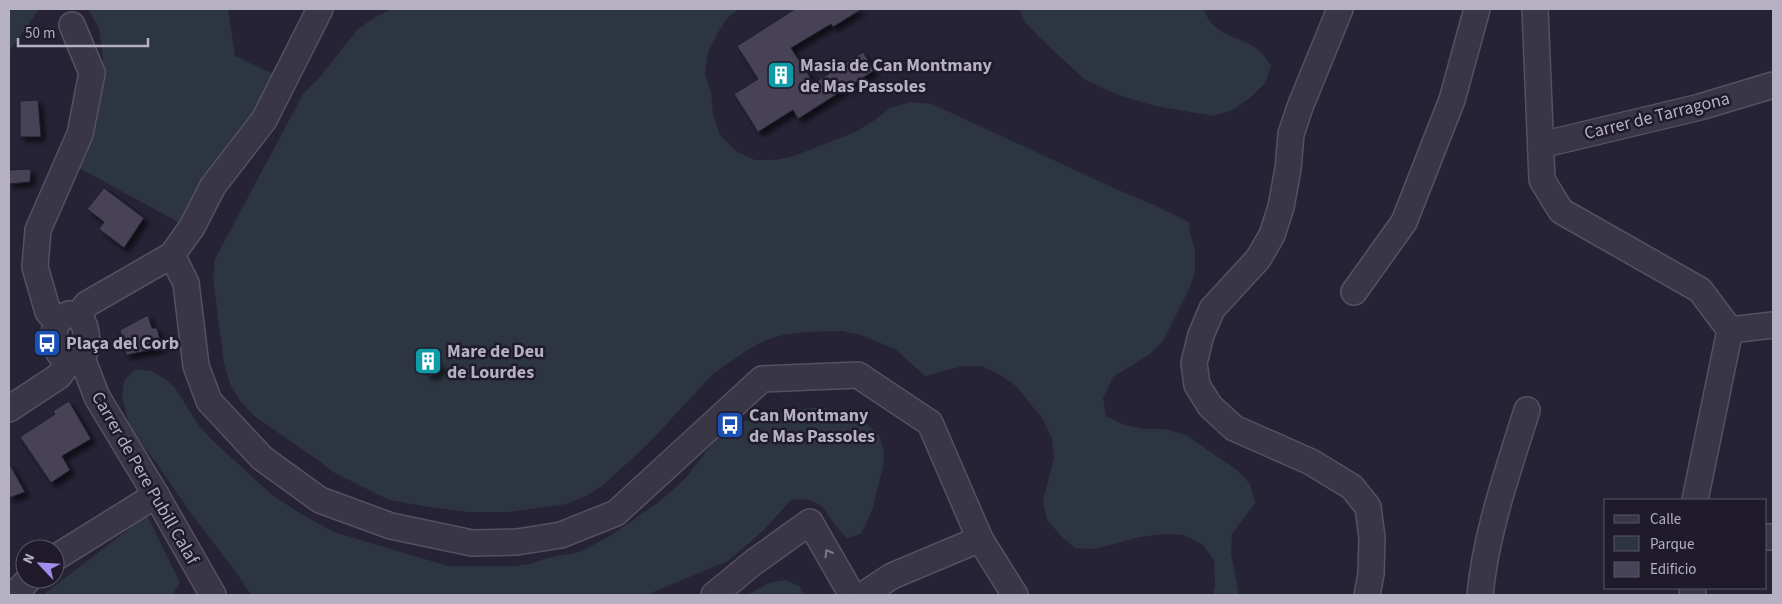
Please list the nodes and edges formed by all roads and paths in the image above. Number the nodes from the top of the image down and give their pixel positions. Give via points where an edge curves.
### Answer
1 (320, 9) edge
2 (1340, 9) edge
3 (1477, 9) edge
4 (1535, 9) edge
5 (72, 25) dead end
6 (1773, 85) edge
7 (1541, 145) junction
8 (172, 255) junction
9 (1354, 292) dead end
10 (67, 319) junction
11 (1773, 325) edge
12 (1730, 330) junction
13 (76, 360) junction
14 (9, 409) edge
15 (1527, 410) dead end
16 (156, 495) junction
17 (1696, 499) edge
18 (980, 539) junction
19 (65, 552) edge
20 (208, 593) edge
21 (714, 595) edge
22 (852, 595) edge
23 (863, 595) edge
24 (1015, 595) edge
25 (1367, 595) edge
26 (1480, 595) edge

1 - 8 street via 264,120 213,186 192,227
2 - 25 street via 1291,134 1281,207 1272,236 1258,259 1212,310 1194,363 1197,385 1210,406 1234,428 1310,462 1352,487 1368,506 1372,538
3 - 9 street via 1452,100 1404,222
4 - 7 street
5 - 10 street via 92,73 80,134 38,230 35,267 48,312
6 - 7 street, Carrer de Tarragona via 1700,107
7 - 12 street via 1542,180 1561,211 1700,290
8 - 10 street
8 - 18 street via 186,283 196,366 209,401 262,458 320,500 391,526 472,542 517,542 561,535 616,513 762,379 858,375 930,423
10 - 13 street via 82,320 85,326 86,349
11 - 12 street
12 - 17 street
13 - 14 street via 59,376
13 - 16 street, Carrer de Pere Pubill Calaf
15 - 26 street via 1493,521
16 - 19 street
16 - 20 street, Carrer de Pere Pubill Calaf
18 - 23 street via 892,576
18 - 24 street
22 -> 21 street via 810,522

